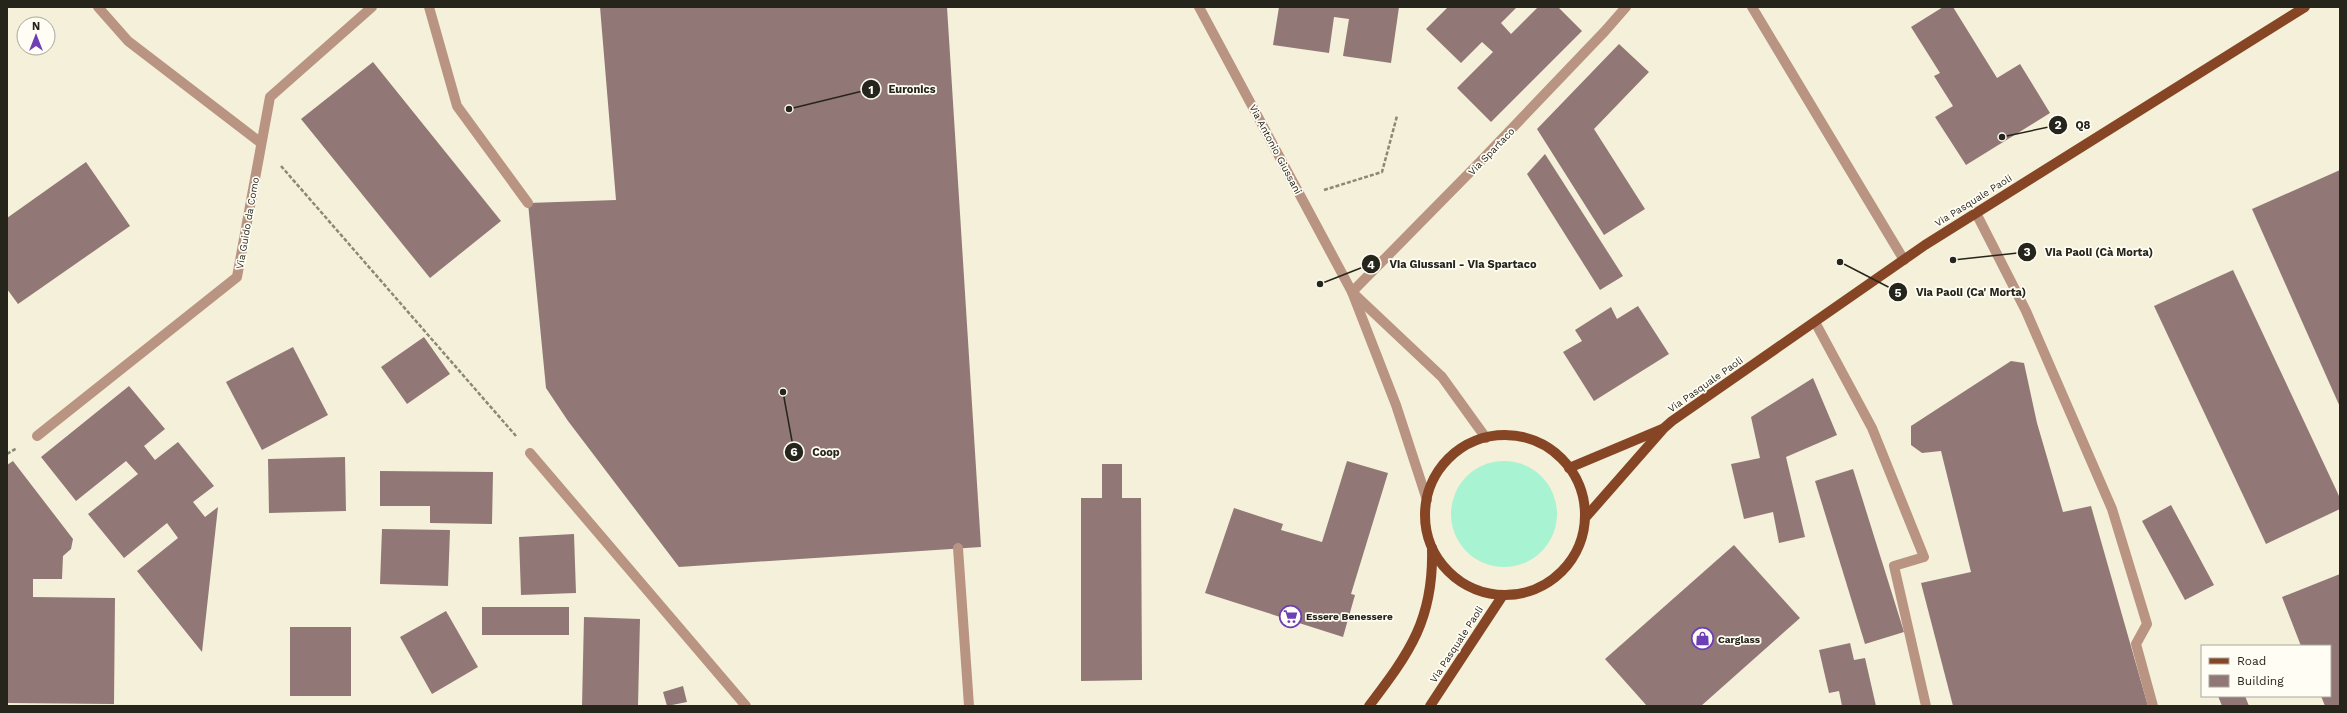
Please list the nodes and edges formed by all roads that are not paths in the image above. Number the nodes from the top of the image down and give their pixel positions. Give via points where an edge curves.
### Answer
1 (98, 7) edge
2 (372, 7) edge
3 (429, 7) edge
4 (1199, 7) edge
5 (1626, 7) edge
6 (1752, 7) edge
7 (2305, 7) edge
8 (262, 143) junction
9 (528, 203) dead end
10 (1976, 213) junction
11 (1904, 260) junction
12 (1352, 292) junction
13 (1815, 322) junction
14 (1664, 428) junction
15 (37, 436) dead end
16 (1486, 438) junction
17 (530, 453) road end
18 (1570, 468) junction
19 (1427, 500) junction
20 (1585, 518) junction
21 (1432, 546) junction
22 (958, 548) dead end
23 (1502, 595) junction
24 (746, 706) edge
25 (969, 706) edge
26 (1369, 706) edge
27 (1430, 706) edge
28 (1926, 706) edge
29 (2153, 706) edge

1 - 8 street via 128,41
2 - 8 street, Via Guido da Como via 270,97
3 - 9 street via 457,106
4 - 12 street, Via Antonio Giussani
5 - 12 street, Via Spartaco via 1605,32
6 - 11 street
7 - 10 main road, Via Pasquale Paoli
8 - 15 street, Via Guido da Como via 237,278
10 - 11 main road, Via Pasquale Paoli
10 - 29 street via 2026,311 2112,509 2147,624 2136,644
11 - 13 main road, Via Pasquale Paoli
12 - 16 street, Via Antonio Giussani via 1442,376
12 - 19 street, Via Antonio Giussani via 1396,405
13 - 14 main road, Via Pasquale Paoli
13 - 28 street via 1872,428 1924,557 1894,566
14 - 18 main road, Via Pasquale Paoli
14 - 20 main road, Via Pasquale Paoli
16 - 18 main road via 1504,435 1536,440 1560,456
16 - 19 main road via 1472,442 1448,460 1435,478
17 - 24 street
18 - 20 main road via 1584,499
19 - 21 main road via 1426,525
20 - 23 main road via 1579,546 1569,564 1554,578 1522,593
21 - 23 main road via 1440,562 1465,584
21 - 26 main road via 1430,594 1424,617 1403,659
22 - 25 street
23 - 27 main road, Via Pasquale Paoli

